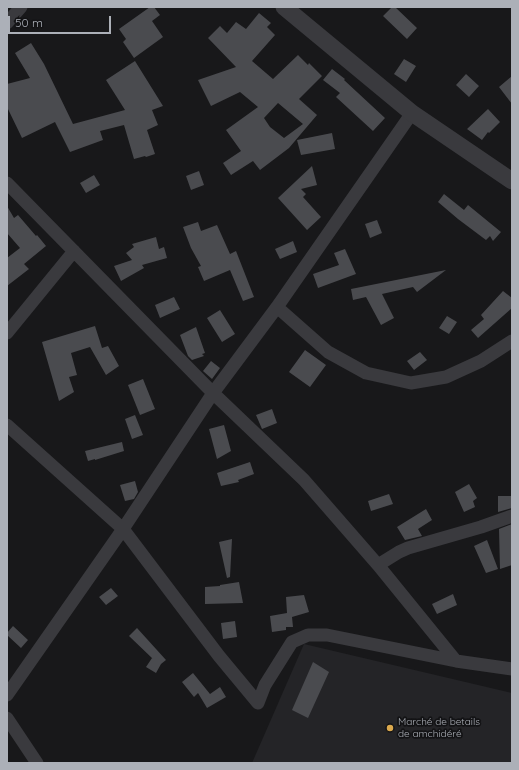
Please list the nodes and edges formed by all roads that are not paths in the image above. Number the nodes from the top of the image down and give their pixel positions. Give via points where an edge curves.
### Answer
1 (21, 7) edge
2 (284, 7) edge
3 (7, 23) edge
4 (412, 113) junction
5 (512, 181) edge
6 (7, 183) edge
7 (74, 251) junction
8 (277, 307) junction
9 (7, 333) edge
10 (512, 341) edge
11 (213, 393) junction
12 (7, 425) edge
13 (512, 516) edge
14 (123, 529) junction
15 (378, 565) junction
16 (456, 661) junction
17 (512, 669) edge
18 (7, 695) edge
19 (7, 718) edge
20 (37, 763) edge

1 - 3 street
2 - 4 street
4 - 5 street
4 - 8 street
6 - 7 street
7 - 9 street
7 - 11 street
8 - 10 street via 328,352 366,373 411,383 446,377 481,361
8 - 11 street
11 - 14 street
11 - 15 street via 304,480
12 - 14 street
13 - 15 street via 408,548
14 - 16 street via 219,656 258,703 265,685 292,642 308,635 327,635
14 - 18 street
15 - 16 street
16 - 17 street
19 - 20 street

